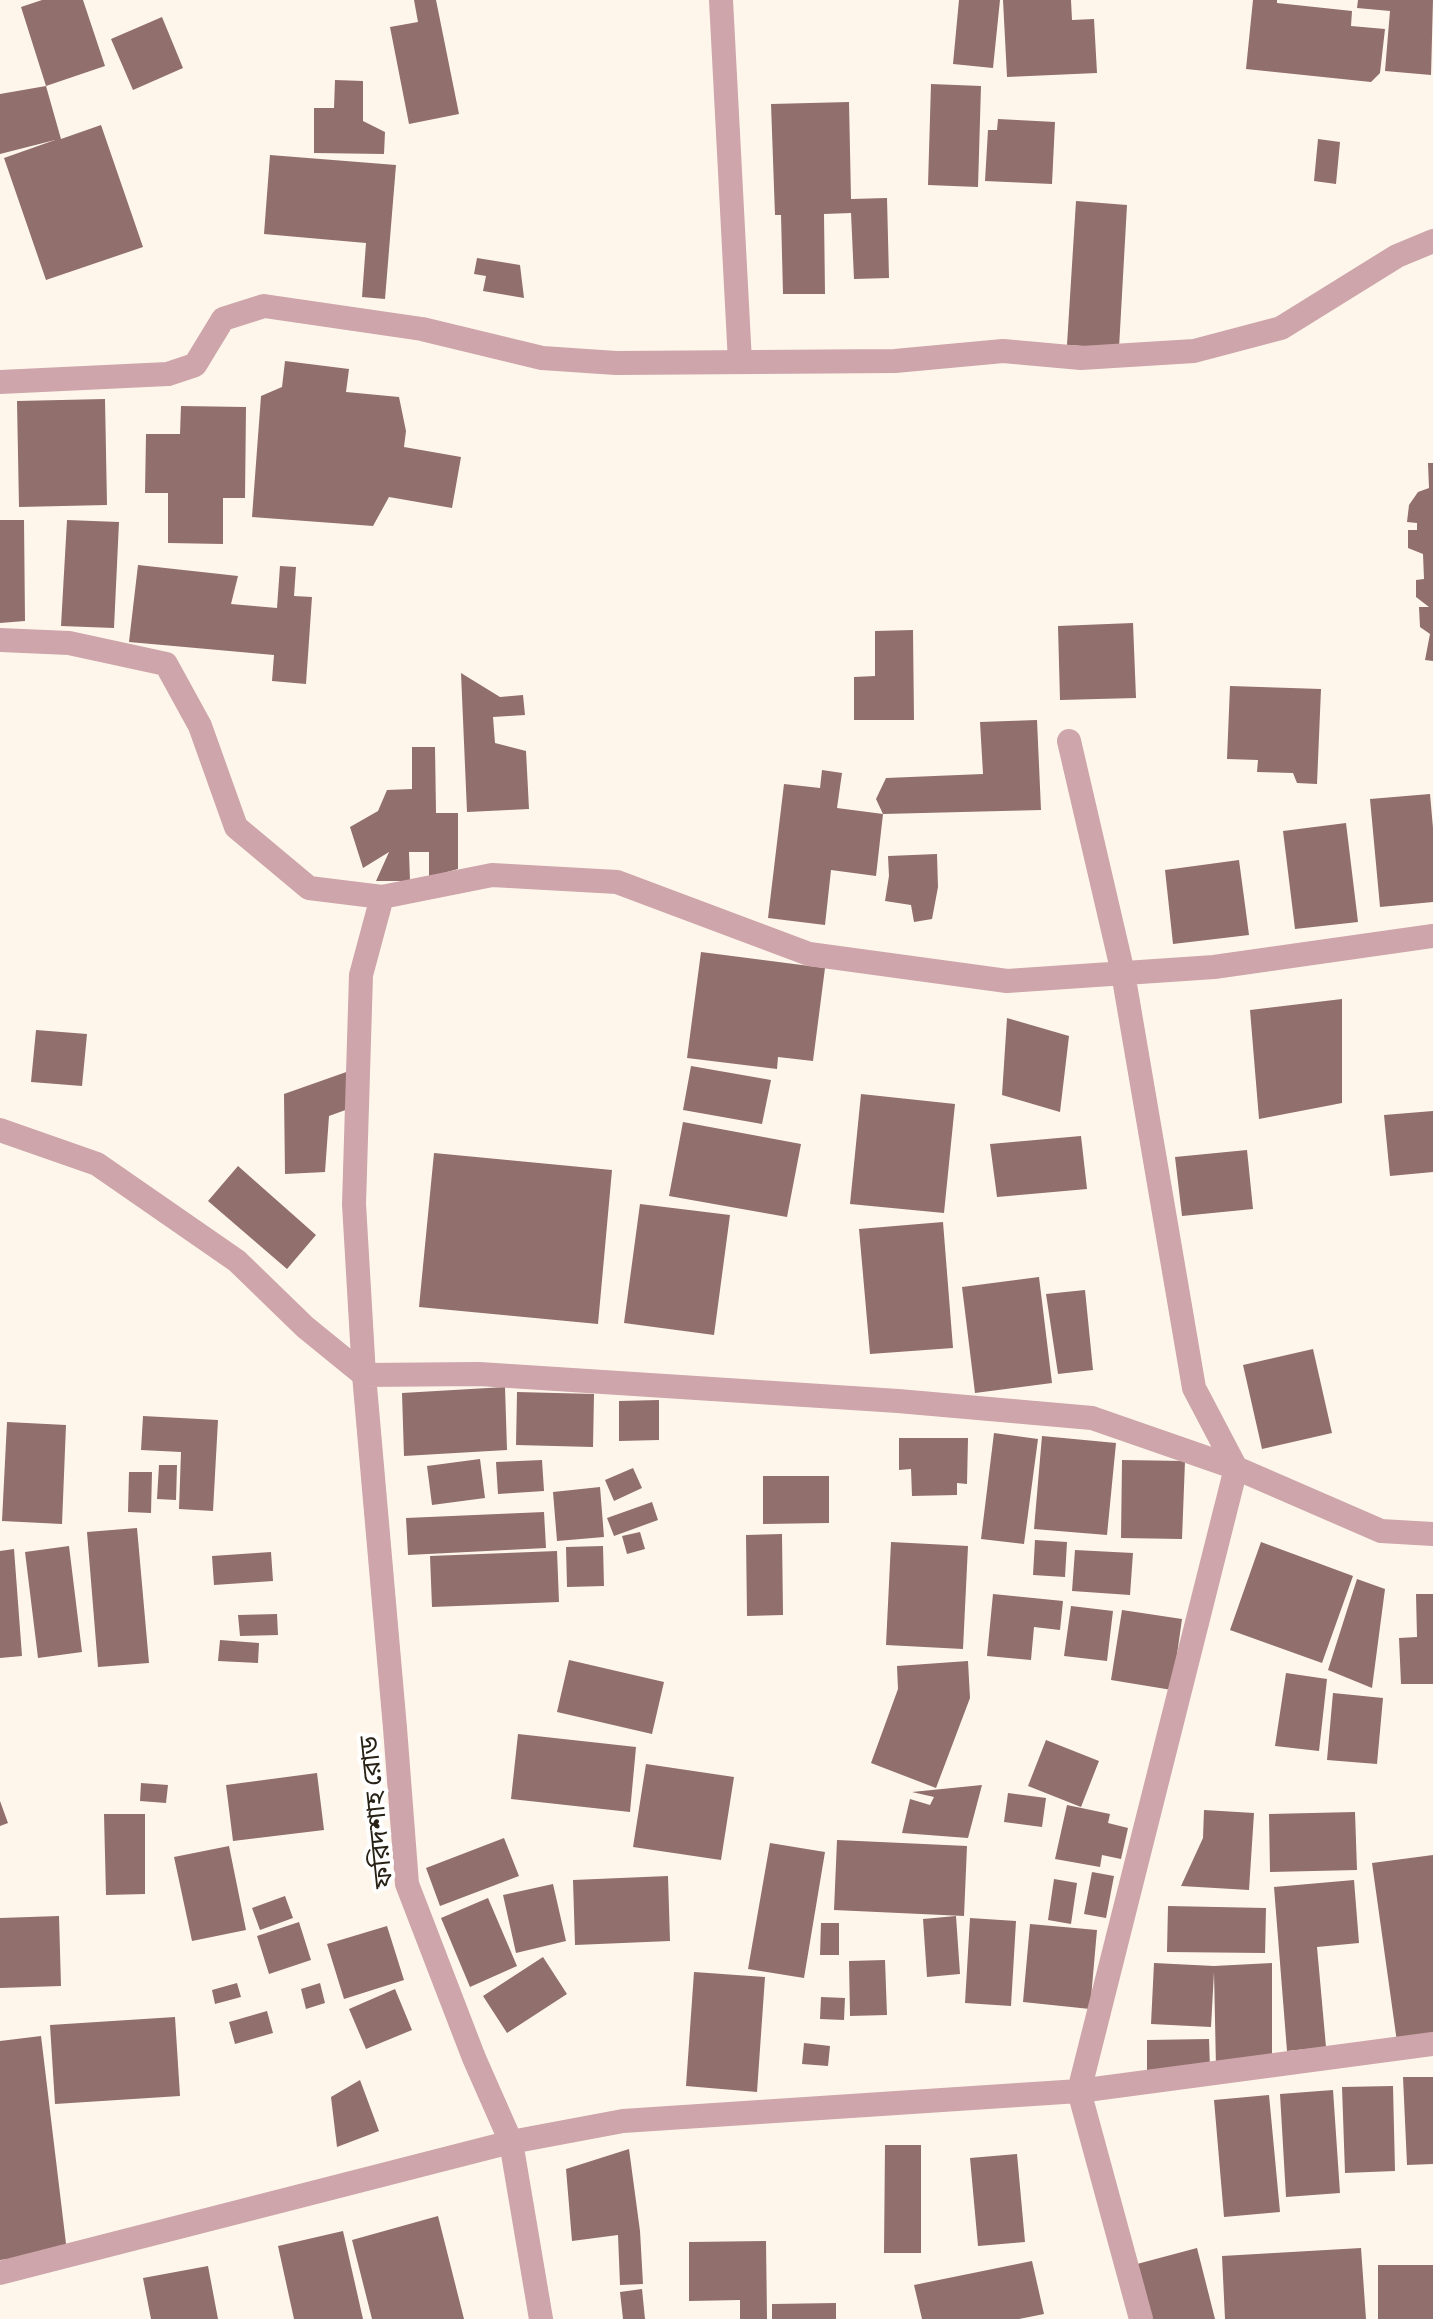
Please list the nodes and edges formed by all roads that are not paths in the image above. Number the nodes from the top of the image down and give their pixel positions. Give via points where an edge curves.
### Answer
1 (721, 0) edge
2 (1433, 241) edge
3 (740, 362) junction
4 (0, 382) edge
5 (0, 640) edge
6 (1069, 741) dead end
7 (382, 897) junction
8 (1433, 936) edge
9 (1123, 973) junction
10 (0, 1130) edge
11 (364, 1375) junction
12 (1236, 1468) junction
13 (1433, 1534) edge
14 (1433, 2044) edge
15 (1079, 2091) junction
16 (511, 2142) junction
17 (0, 2273) edge
18 (541, 2319) edge
19 (1141, 2319) edge

1 - 3 street
2 - 3 street via 1397,256 1281,328 1194,351 1081,358 1003,351 895,361
3 - 4 street via 542,358 422,329 264,306 223,319 195,365 168,374
5 - 7 street via 69,643 166,664 200,726 236,827 309,888
6 - 9 street
7 - 9 street via 492,875 617,882 809,954 1007,981
7 - 11 street, ফরিদশাহ রোড via 361,975 354,1204
8 - 9 street via 1214,967
9 - 12 street via 1194,1388
10 - 11 street via 97,1164 237,1261
11 - 12 street via 479,1374 1092,1418
11 - 16 street, ফরিদশাহ রোড via 407,1884
12 - 13 street via 1381,1531
12 - 15 street
14 - 15 street
15 - 16 street via 623,2121
15 - 19 street
16 - 17 street
16 - 18 street, ফরিদশাহ রোড

